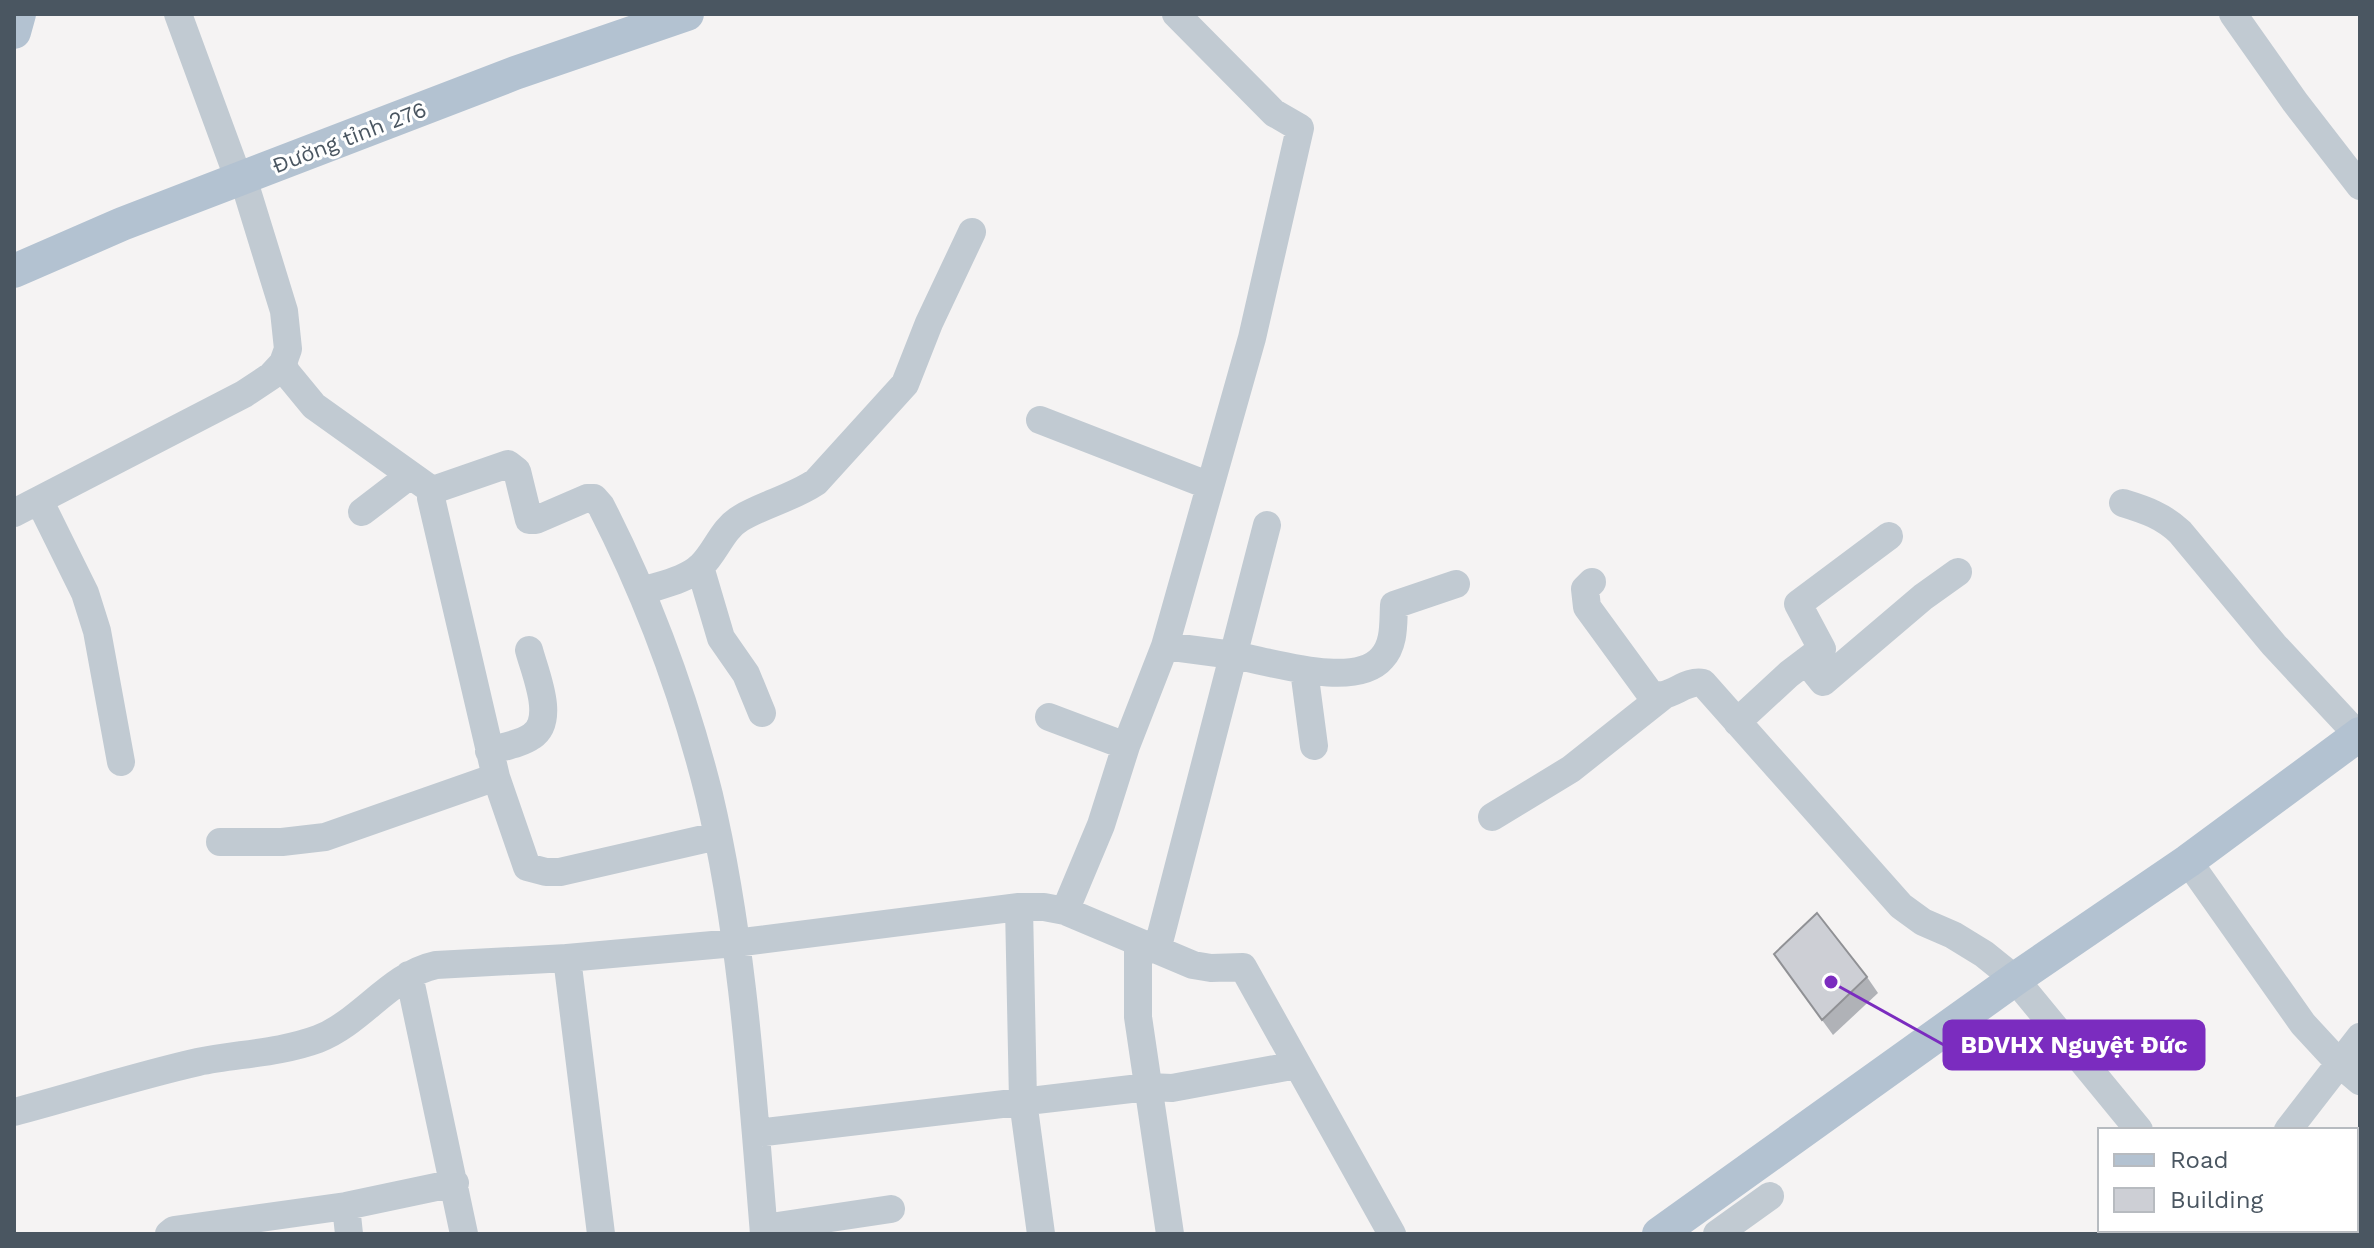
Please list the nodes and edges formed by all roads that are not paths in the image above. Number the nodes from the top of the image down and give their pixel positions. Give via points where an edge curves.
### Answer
1 (19, 14) edge
2 (178, 14) edge
3 (687, 14) edge
4 (1176, 14) edge
5 (2233, 14) edge
6 (14, 32) edge
7 (241, 179) junction
8 (2360, 186) edge
9 (972, 232) dead end
10 (14, 271) edge
11 (283, 363) junction
12 (1040, 420) dead end
13 (409, 476) junction
14 (1210, 486) junction
15 (433, 491) junction
16 (2123, 503) dead end
17 (26, 506) edge
18 (362, 512) dead end
19 (1267, 525) dead end
20 (1889, 536) dead end
21 (700, 567) junction
22 (1958, 572) dead end
23 (1592, 582) dead end
24 (1456, 584) dead end
25 (643, 591) junction
26 (1165, 646) junction
27 (529, 650) dead end
28 (1233, 655) junction
29 (1806, 661) junction
30 (1304, 670) junction
31 (1663, 696) junction
32 (762, 713) dead end
33 (1049, 717) dead end
34 (1737, 722) junction
35 (2359, 735) edge
36 (1126, 746) junction
37 (1314, 746) dead end
38 (121, 762) dead end
39 (492, 764) junction
40 (1492, 817) dead end
41 (717, 836) junction
42 (220, 842) dead end
43 (2188, 861) junction
44 (1019, 907) junction
45 (1065, 911) junction
46 (735, 943) junction
47 (1148, 946) junction
48 (567, 958) junction
49 (409, 975) junction
50 (2015, 979) junction
51 (2360, 1037) edge
52 (1297, 1065) junction
53 (2350, 1073) edge
54 (1148, 1087) junction
55 (1023, 1101) junction
56 (14, 1112) edge
57 (2137, 1128) edge
58 (2290, 1128) edge
59 (756, 1133) junction
60 (455, 1183) junction
61 (1770, 1196) dead end
62 (891, 1209) dead end
63 (348, 1220) edge
64 (764, 1231) edge
65 (1390, 1233) edge
66 (169, 1234) edge
67 (464, 1234) edge
68 (601, 1234) edge
69 (1041, 1234) edge
70 (1170, 1234) edge
71 (1659, 1234) edge
72 (1717, 1234) edge

1 - 6 main road
2 - 7 street
3 - 7 main road, Đường tỉnh 276 via 515,73
4 - 14 street via 1274,113 1300,128 1252,338
5 - 8 street
7 - 10 main road, Đường tỉnh 276
7 - 11 street via 284,311 288,349
9 - 21 street via 905,384 816,482 728,528
11 - 13 street via 314,406
11 - 17 street via 244,394
12 - 14 street
13 - 15 street
13 - 18 street
14 - 26 street
15 - 25 street via 508,464 517,471 529,520 594,498
15 - 39 street
16 - 35 street via 2151,511 2174,526
17 - 38 street via 85,593
19 - 28 street
20 - 29 street via 1798,604 1822,649
21 - 25 street
21 - 32 street via 721,638 746,674
22 - 29 street via 1823,682
23 - 31 street via 1585,589 1587,607 1649,692
24 - 30 street via 1394,605 1391,642 1382,659 1367,669
25 - 41 street via 697,752
26 - 28 street
26 - 36 street
27 - 39 street via 543,722 530,738
28 - 30 street
28 - 47 street
29 - 34 street
30 - 37 street
31 - 34 street via 1692,682 1703,683
31 - 40 street via 1571,769
33 - 36 street
34 - 50 street via 1901,906 1984,954
35 - 43 main road
36 - 45 street
39 - 41 street via 527,867 534,870 579,869
39 - 42 street via 325,837
41 - 46 street
43 - 50 main road
43 - 53 street via 2303,1024
44 - 45 street
44 - 46 street
44 - 55 street
45 - 47 street
46 - 48 street
46 - 59 street
47 - 52 street via 1193,965 1243,967
47 - 54 street via 1138,1017
48 - 49 street via 436,965
48 - 68 street
49 - 56 street via 319,1038 198,1062
49 - 60 street
50 - 57 street
50 - 71 main road
51 - 53 street
52 - 54 street via 1172,1088
52 - 65 street
53 - 58 street
54 - 55 street
54 - 70 street
55 - 59 street
55 - 69 street
59 - 64 street
60 - 63 street
60 - 67 street
61 - 72 street
62 - 64 street
63 - 66 street

